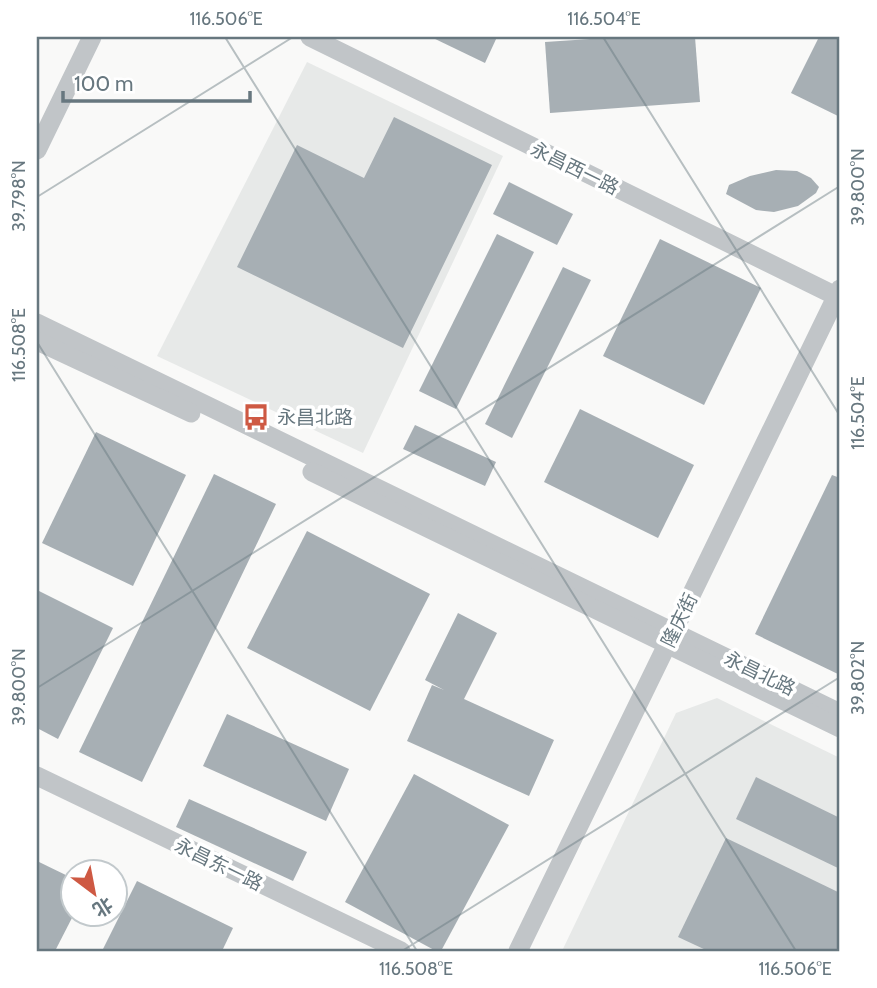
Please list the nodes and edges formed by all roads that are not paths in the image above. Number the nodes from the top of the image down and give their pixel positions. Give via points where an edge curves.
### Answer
1 (92, 37) edge
2 (310, 37) edge
3 (37, 150) edge
4 (839, 295) edge
5 (37, 323) edge
6 (37, 341) edge
7 (671, 638) junction
8 (840, 713) edge
9 (840, 728) edge
10 (37, 776) edge
11 (401, 951) edge
12 (518, 951) edge

1 - 3 street
2 - 4 street, 永昌西一路
4 - 7 street, 隆庆街
5 - 7 street, 永昌北路
6 - 7 street, 永昌北路
7 - 8 street, 永昌北路
7 - 9 street, 永昌北路
7 - 12 street, 隆庆街
10 - 11 street, 永昌东一路

